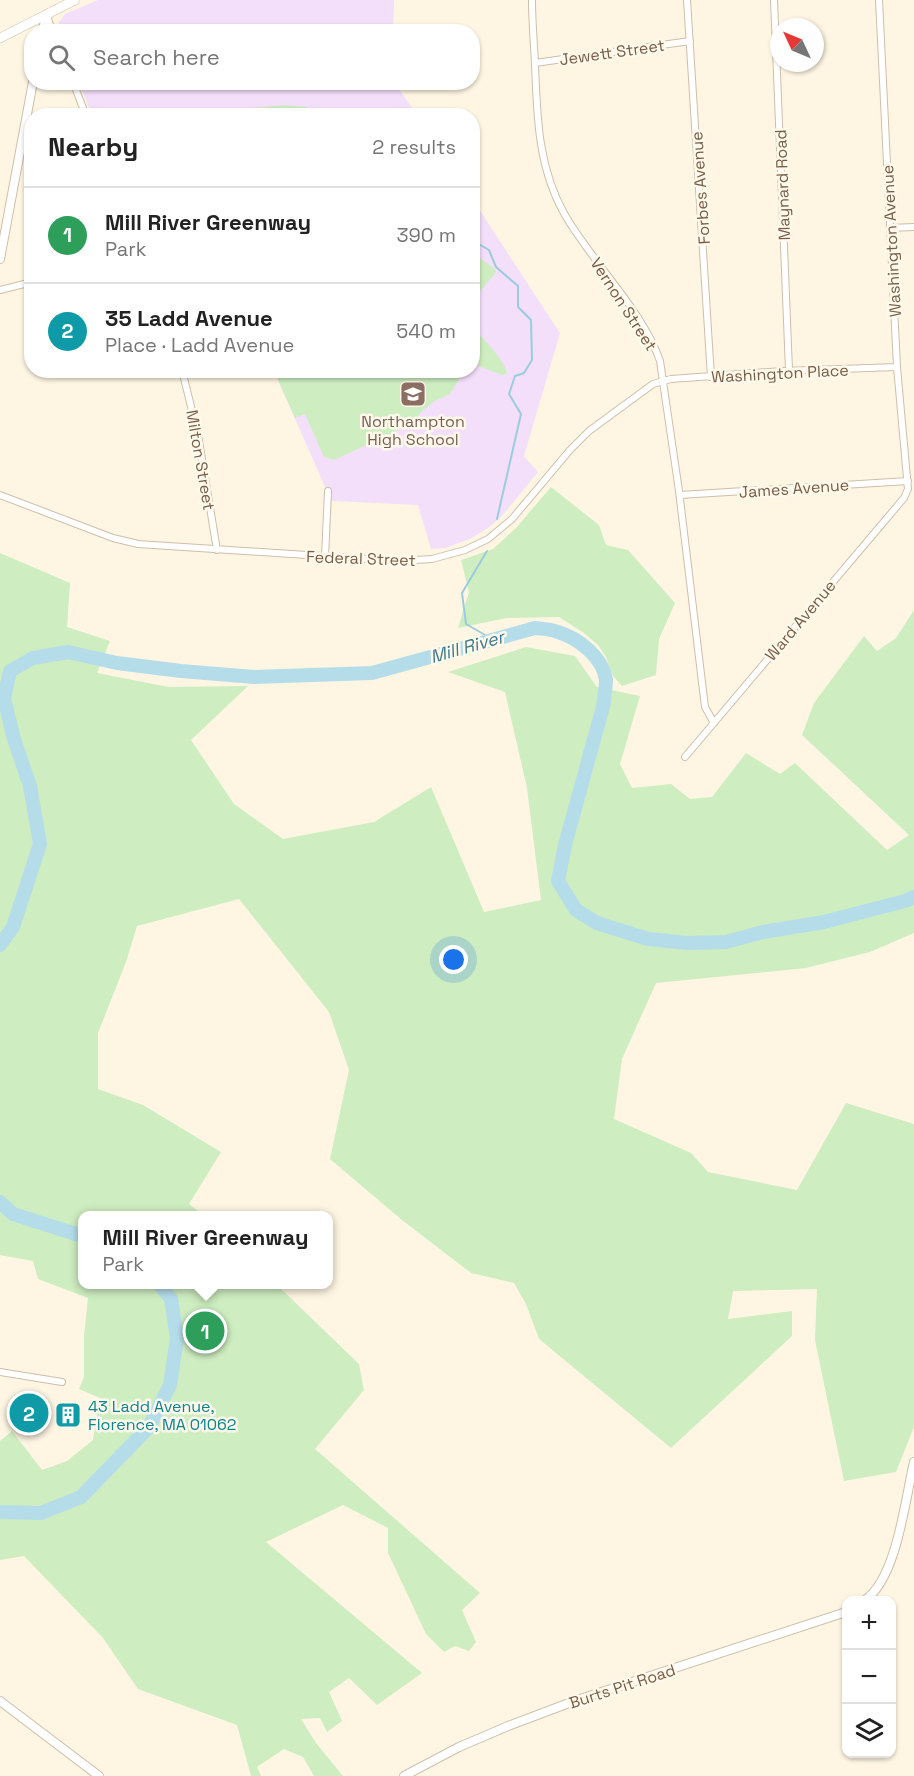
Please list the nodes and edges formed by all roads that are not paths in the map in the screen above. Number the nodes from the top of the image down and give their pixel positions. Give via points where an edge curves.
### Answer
1 (75, 0) edge
2 (532, 0) edge
3 (687, 0) edge
4 (774, 0) edge
5 (879, 0) edge
6 (47, 14) junction
7 (27, 24) edge
8 (44, 24) edge
9 (50, 24) edge
10 (24, 26) edge
11 (0, 38) edge
12 (690, 41) junction
13 (535, 63) junction
14 (32, 90) edge
15 (76, 90) edge
16 (28, 108) edge
17 (83, 108) edge
18 (24, 130) edge
19 (914, 227) edge
20 (891, 228) junction
21 (0, 259) edge
22 (24, 284) edge
23 (0, 290) edge
24 (897, 367) junction
25 (789, 370) junction
26 (711, 377) junction
27 (184, 378) edge
28 (664, 380) junction
29 (908, 481) junction
30 (328, 491) dead end
31 (0, 495) edge
32 (680, 495) junction
33 (217, 550) junction
34 (325, 557) junction
35 (714, 723) junction
36 (685, 757) dead end
37 (0, 1372) edge
38 (62, 1382) dead end
39 (914, 1462) edge
40 (871, 1596) edge
41 (842, 1613) edge
42 (0, 1701) edge
43 (99, 1776) edge
44 (404, 1776) edge

1 - 6 main road
2 - 13 street, Vernon Street
3 - 12 street, Forbes Avenue
4 - 25 street, Maynard Road
5 - 20 street, Washington Avenue
6 - 7 main road
6 - 8 street
6 - 9 street
10 - 11 main road
12 - 13 street, Jewett Street
12 - 26 street, Forbes Avenue
13 - 28 street, Vernon Street via 539,142 556,196 579,237 655,347
14 - 16 street
15 - 17 street
18 - 21 street
19 - 20 street
20 - 24 street, Washington Avenue
22 - 23 street
24 - 25 street, Washington Place
24 - 29 street, Washington Avenue
25 - 26 street, Washington Place
26 - 28 street, Washington Place
27 - 33 street, Milton Street via 198,435
28 - 32 street, Vernon Street
28 - 34 street, Federal Street via 589,431 512,519 477,545 414,562
29 - 32 street, James Avenue
29 - 35 street, Ward Avenue via 904,498
30 - 34 street
31 - 33 street, Federal Street via 124,542
32 - 35 street, Vernon Street via 705,707
33 - 34 street, Federal Street
35 - 36 street, Ward Avenue
37 - 38 street
39 - 40 street via 892,1560
41 - 44 street, Burts Pit Road via 577,1700 459,1747
42 - 43 street

